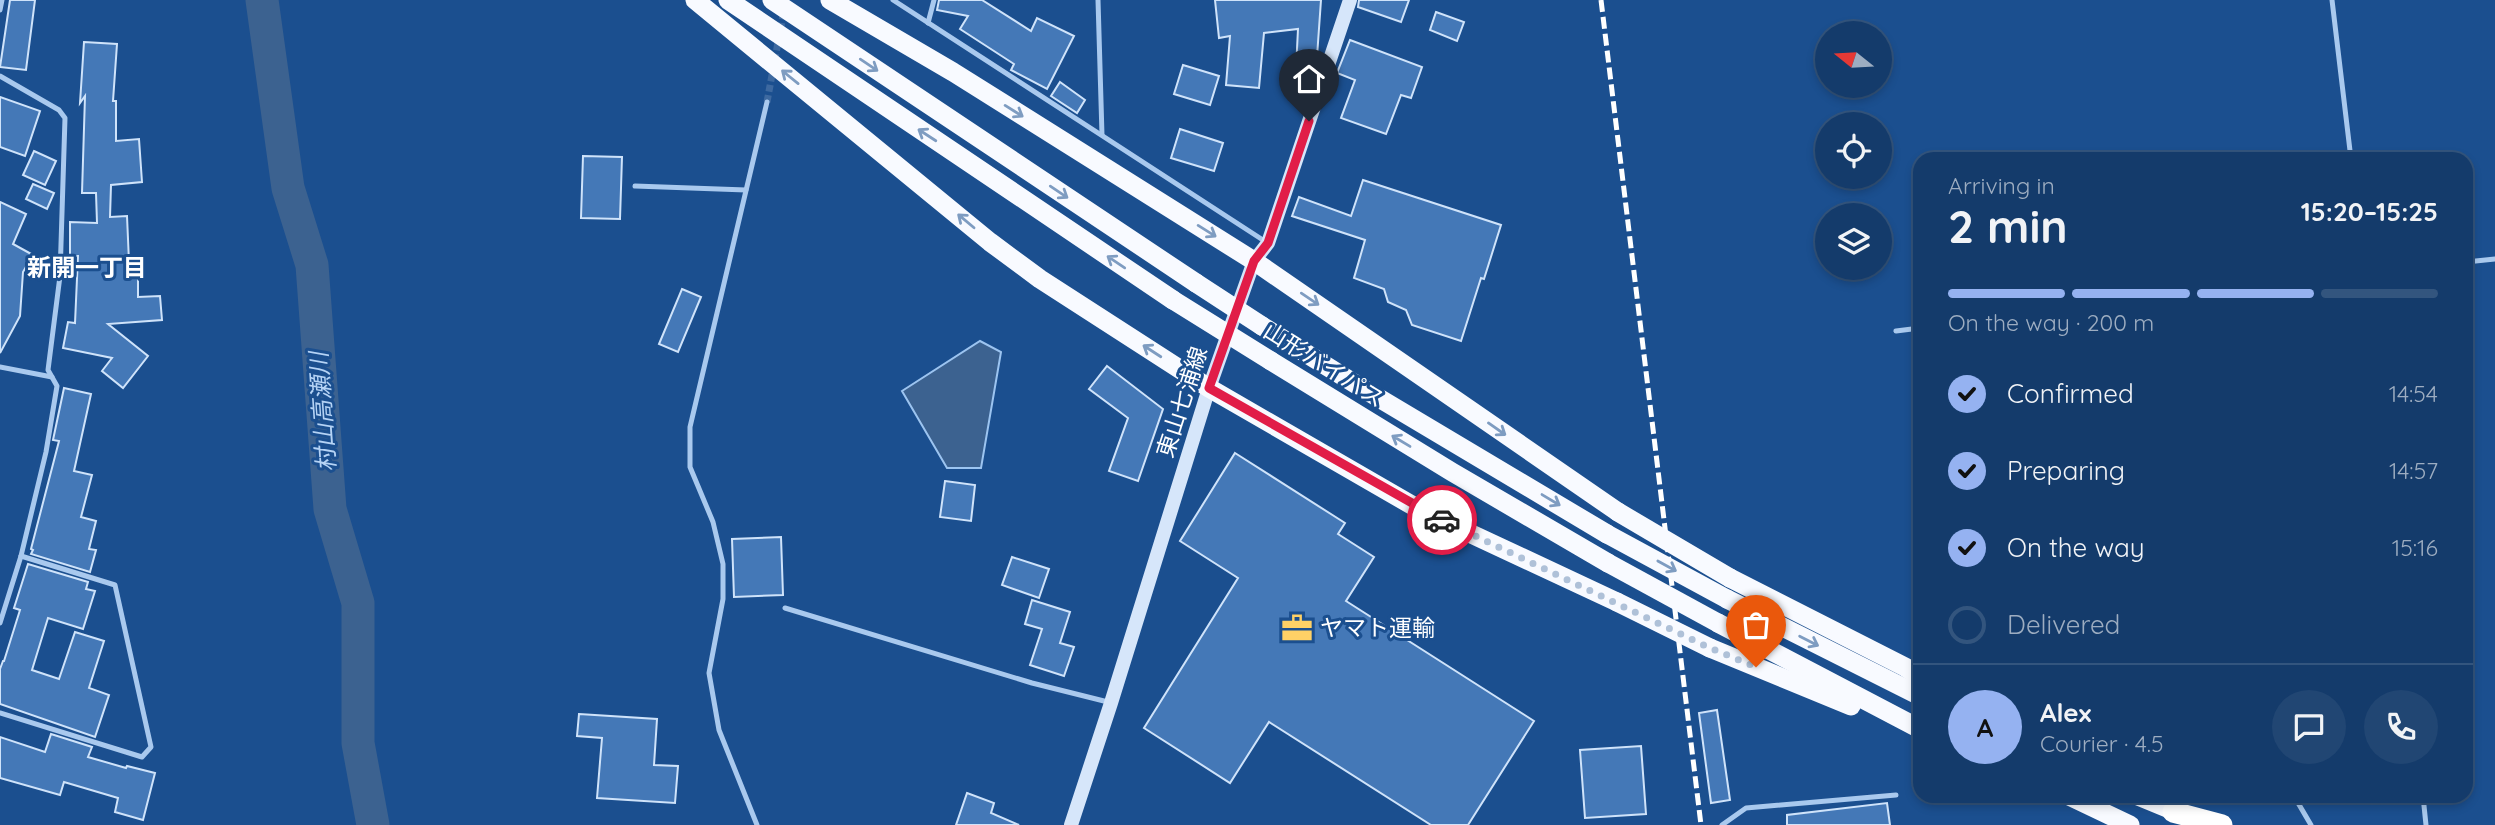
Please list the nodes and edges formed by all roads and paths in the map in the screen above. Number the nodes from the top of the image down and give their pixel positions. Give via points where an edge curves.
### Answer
1 (2, 0) edge
2 (695, 0) edge
3 (728, 0) edge
4 (772, 0) edge
5 (830, 0) edge
6 (893, 0) edge
7 (933, 0) edge
8 (1098, 0) edge
9 (1350, 0) edge
10 (2332, 0) edge
11 (0, 10) edge
12 (928, 23) junction
13 (0, 76) edge
14 (767, 102) tunnel mouth
15 (1102, 135) junction
16 (2350, 152) edge
17 (635, 186) dead end
18 (746, 190) junction
19 (1268, 243) junction
20 (2495, 259) edge
21 (1254, 261) junction
22 (2473, 261) edge
23 (1913, 329) edge
24 (1896, 331) dead end
25 (0, 367) edge
26 (52, 378) junction
27 (1209, 388) junction
28 (21, 556) junction
29 (785, 608) dead end
30 (0, 624) edge
31 (1913, 672) edge
32 (1913, 692) edge
33 (1111, 703) junction
34 (0, 713) edge
35 (1913, 728) edge
36 (1913, 729) edge
37 (1896, 794) dead end
38 (2084, 803) edge
39 (2153, 803) edge
40 (2298, 803) edge
41 (2424, 803) edge
42 (2173, 812) junction
43 (757, 825) edge
44 (1071, 825) edge
45 (1722, 825) edge
46 (2130, 825) edge
47 (2208, 825) edge
48 (2222, 825) edge
49 (2311, 825) edge
50 (2426, 825) edge

1 - 11 lane
27 -> 2 highway via 990,242
35 -> 3 highway, 山形バイパス, bridge via 1608,563 1270,361
4 -> 32 highway, 山形バイパス, bridge via 1357,385 1607,534
5 -> 21 highway
6 - 12 lane
7 - 12 lane
8 - 15 lane
9 - 19 main road, 東山七浦線
10 - 16 lane
12 - 15 lane
13 - 26 lane via 65,118 60,275 48,370
14 - 18 lane
15 - 19 lane
17 - 18 lane
18 - 43 lane via 690,427 690,467 713,522 723,564 723,599 709,673 719,730
19 - 21 main road, 東山七浦線
20 - 22 lane
21 - 27 main road, 東山七浦線
21 -> 31 highway, bridge via 1618,512 1730,578
23 - 24 lane
25 - 26 lane
26 - 28 lane via 57,386 46,452
27 - 33 main road, 東山七浦線
27 - 36 highway, bridge via 1422,511 1710,648
28 - 30 lane
28 - 34 lane via 115,585 151,747 142,757
29 - 33 lane
33 - 44 main road, 東山七浦線
37 - 45 lane via 1746,808
38 - 46 highway
39 - 42 highway
40 - 49 lane
41 - 50 lane
42 - 47 highway
42 - 48 highway

